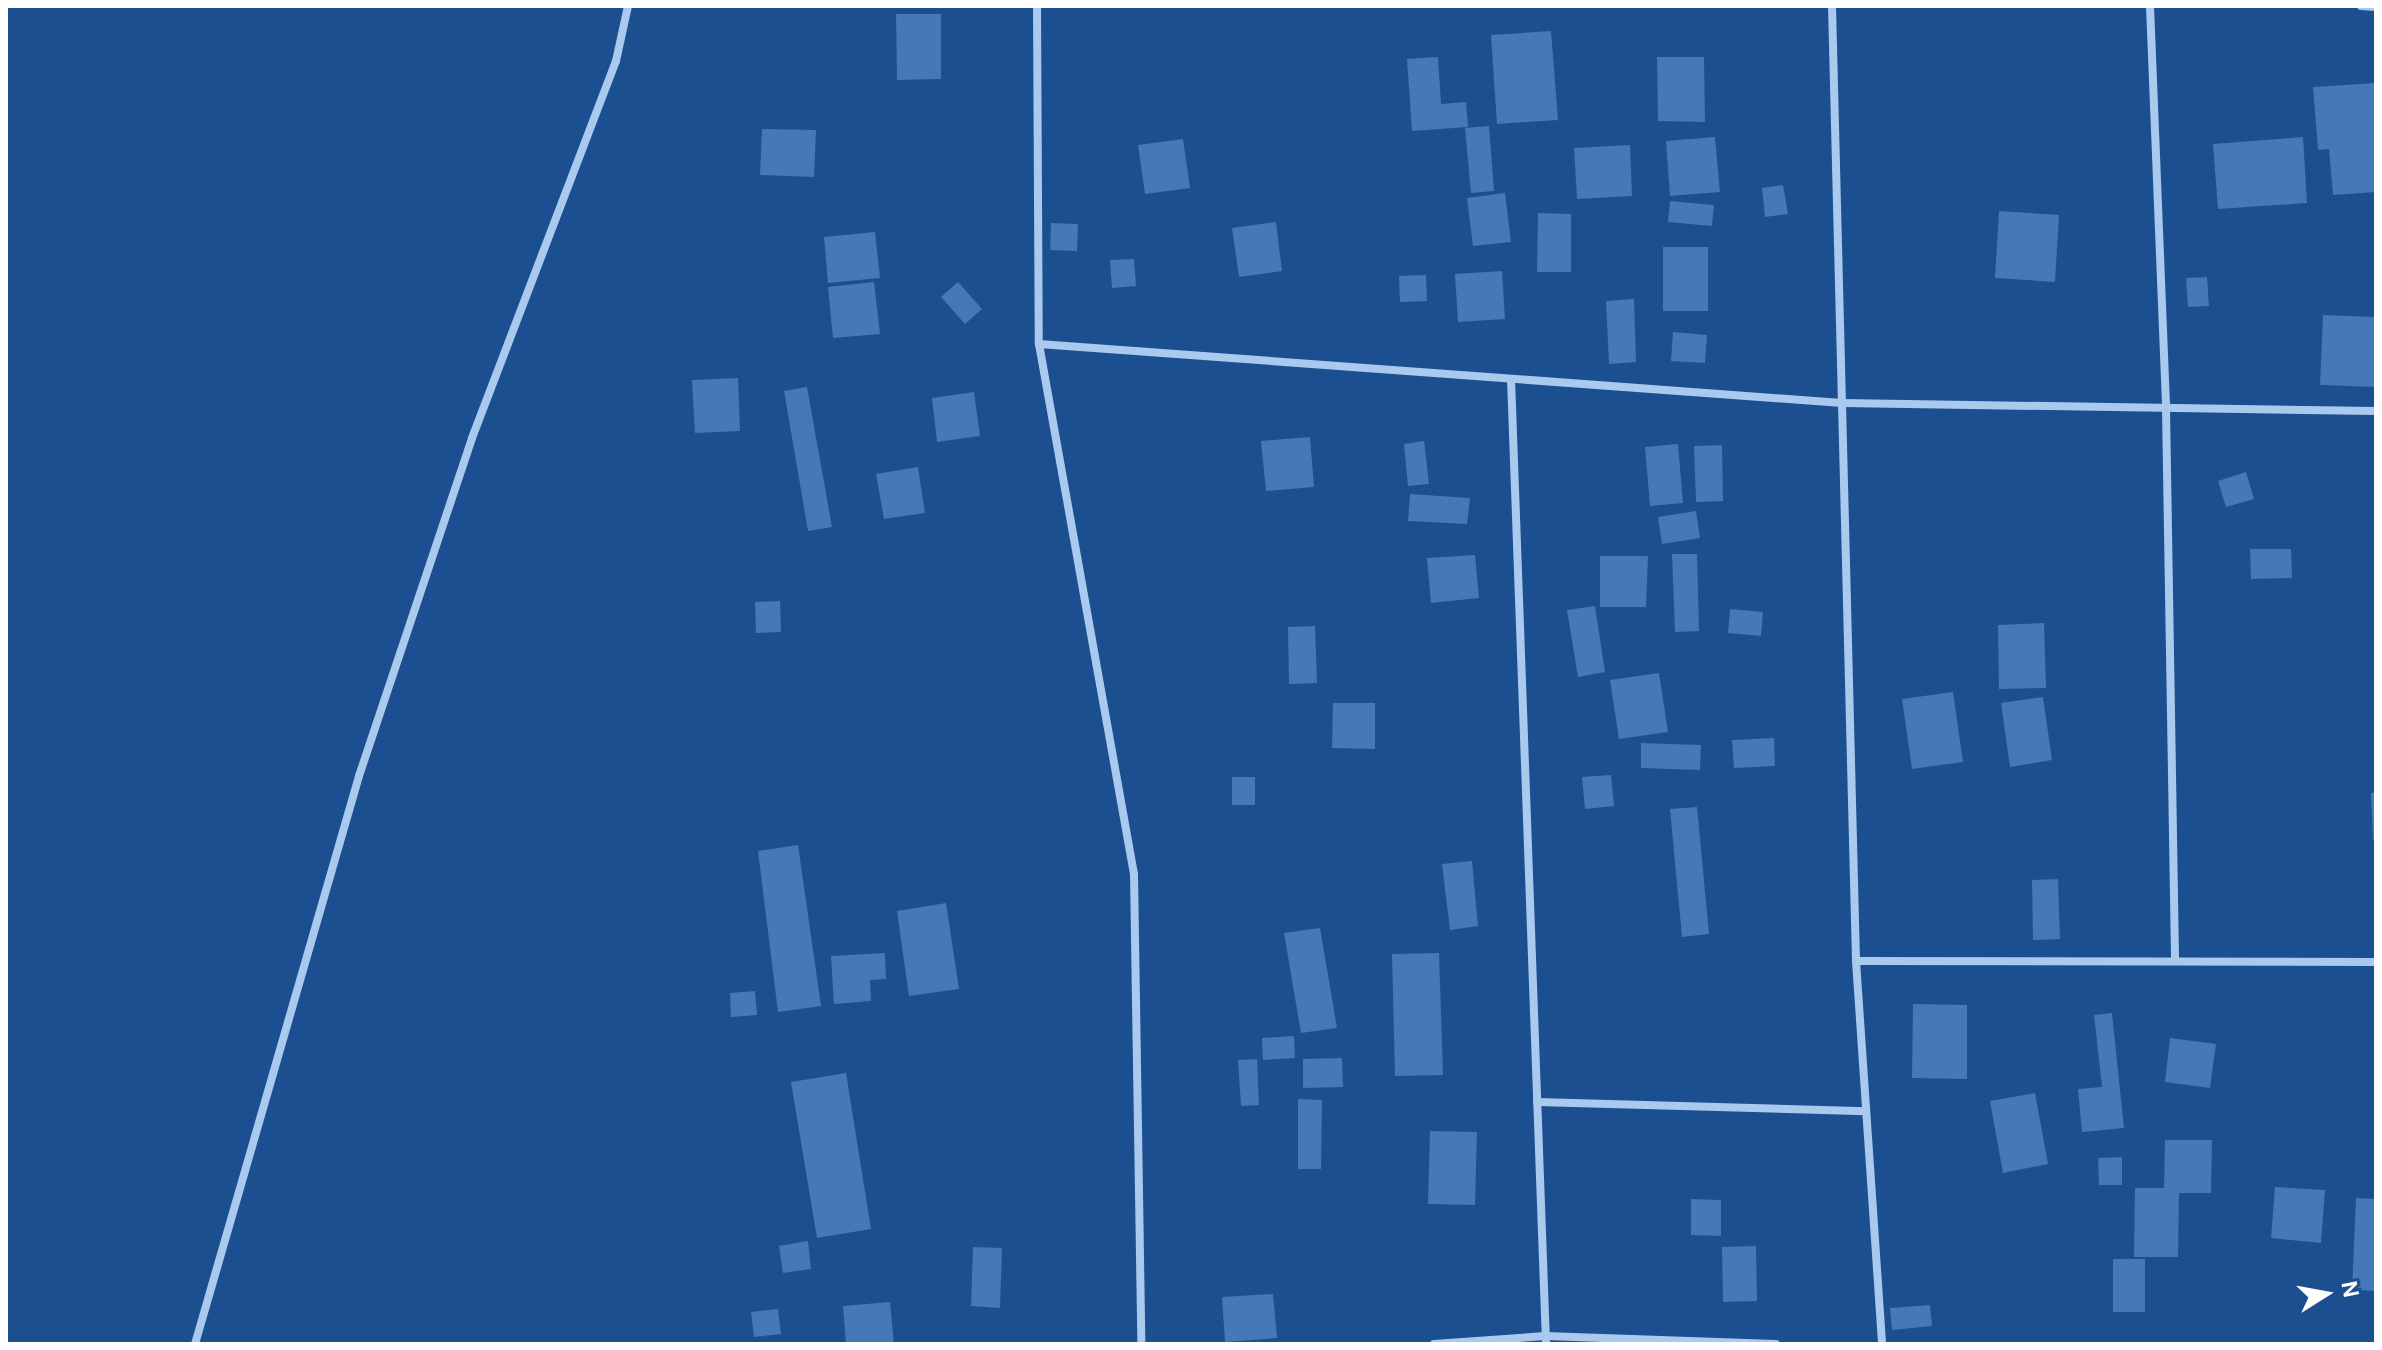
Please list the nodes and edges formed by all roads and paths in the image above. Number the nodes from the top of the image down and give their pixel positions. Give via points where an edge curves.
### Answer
1 (628, 6) edge
2 (1037, 6) edge
3 (1832, 6) edge
4 (2150, 6) edge
5 (2361, 6) edge
6 (2376, 7) edge
7 (1039, 344) junction
8 (1511, 379) junction
9 (1842, 403) junction
10 (2166, 409) junction
11 (2376, 411) edge
12 (2175, 959) junction
13 (1856, 961) junction
14 (2376, 962) edge
15 (1537, 1102) junction
16 (1866, 1111) junction
17 (1546, 1340) edge
18 (195, 1344) edge
19 (1141, 1344) edge
20 (1434, 1344) edge
21 (1776, 1344) edge
22 (1882, 1344) edge

1 - 18 street via 616,61 472,438 359,776
2 - 7 street
3 - 9 street
4 - 10 street
5 - 6 street
7 - 8 street
7 - 19 street via 1134,874
8 - 9 street
8 - 15 street
9 - 10 street
9 - 13 street
10 - 11 street
10 - 12 street
12 - 13 street
12 - 14 street
13 - 16 street
15 - 16 street
15 - 17 street
16 - 22 street
17 - 20 street
17 - 21 street

